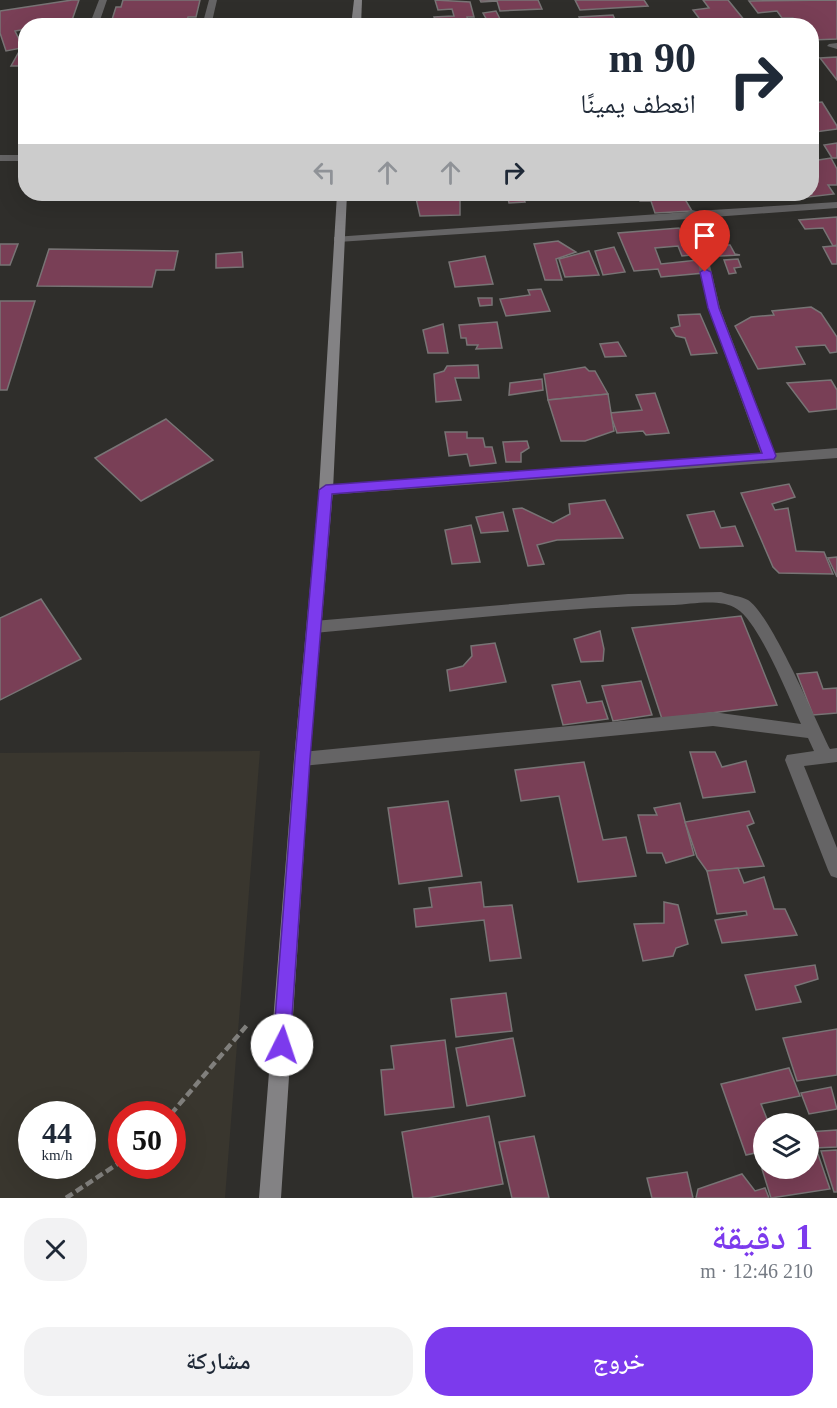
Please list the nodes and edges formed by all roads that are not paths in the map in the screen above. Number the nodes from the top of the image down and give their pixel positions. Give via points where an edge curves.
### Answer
1 (103, 0) edge
2 (213, 0) edge
3 (358, 0) edge
4 (96, 18) edge
5 (208, 18) edge
6 (357, 18) edge
7 (0, 158) edge
8 (18, 158) edge
9 (341, 201) edge
10 (837, 205) edge
11 (692, 213) junction
12 (338, 240) junction
13 (837, 453) edge
14 (770, 456) junction
15 (326, 490) junction
16 (314, 627) junction
17 (813, 732) junction
18 (831, 756) edge
19 (302, 759) junction
20 (837, 870) edge
21 (270, 1198) edge

1 - 4 street
2 - 5 street
3 - 6 main road
7 - 8 street
9 - 12 main road
10 - 11 street
11 - 12 street
11 - 14 street via 714,308
12 - 15 main road
13 - 14 street
14 - 15 street
15 - 16 main road
16 - 17 street via 628,600 722,598 742,604 764,630
16 - 19 main road
17 - 18 street
17 - 19 street via 713,719
18 - 20 street via 793,760
19 - 21 main road

